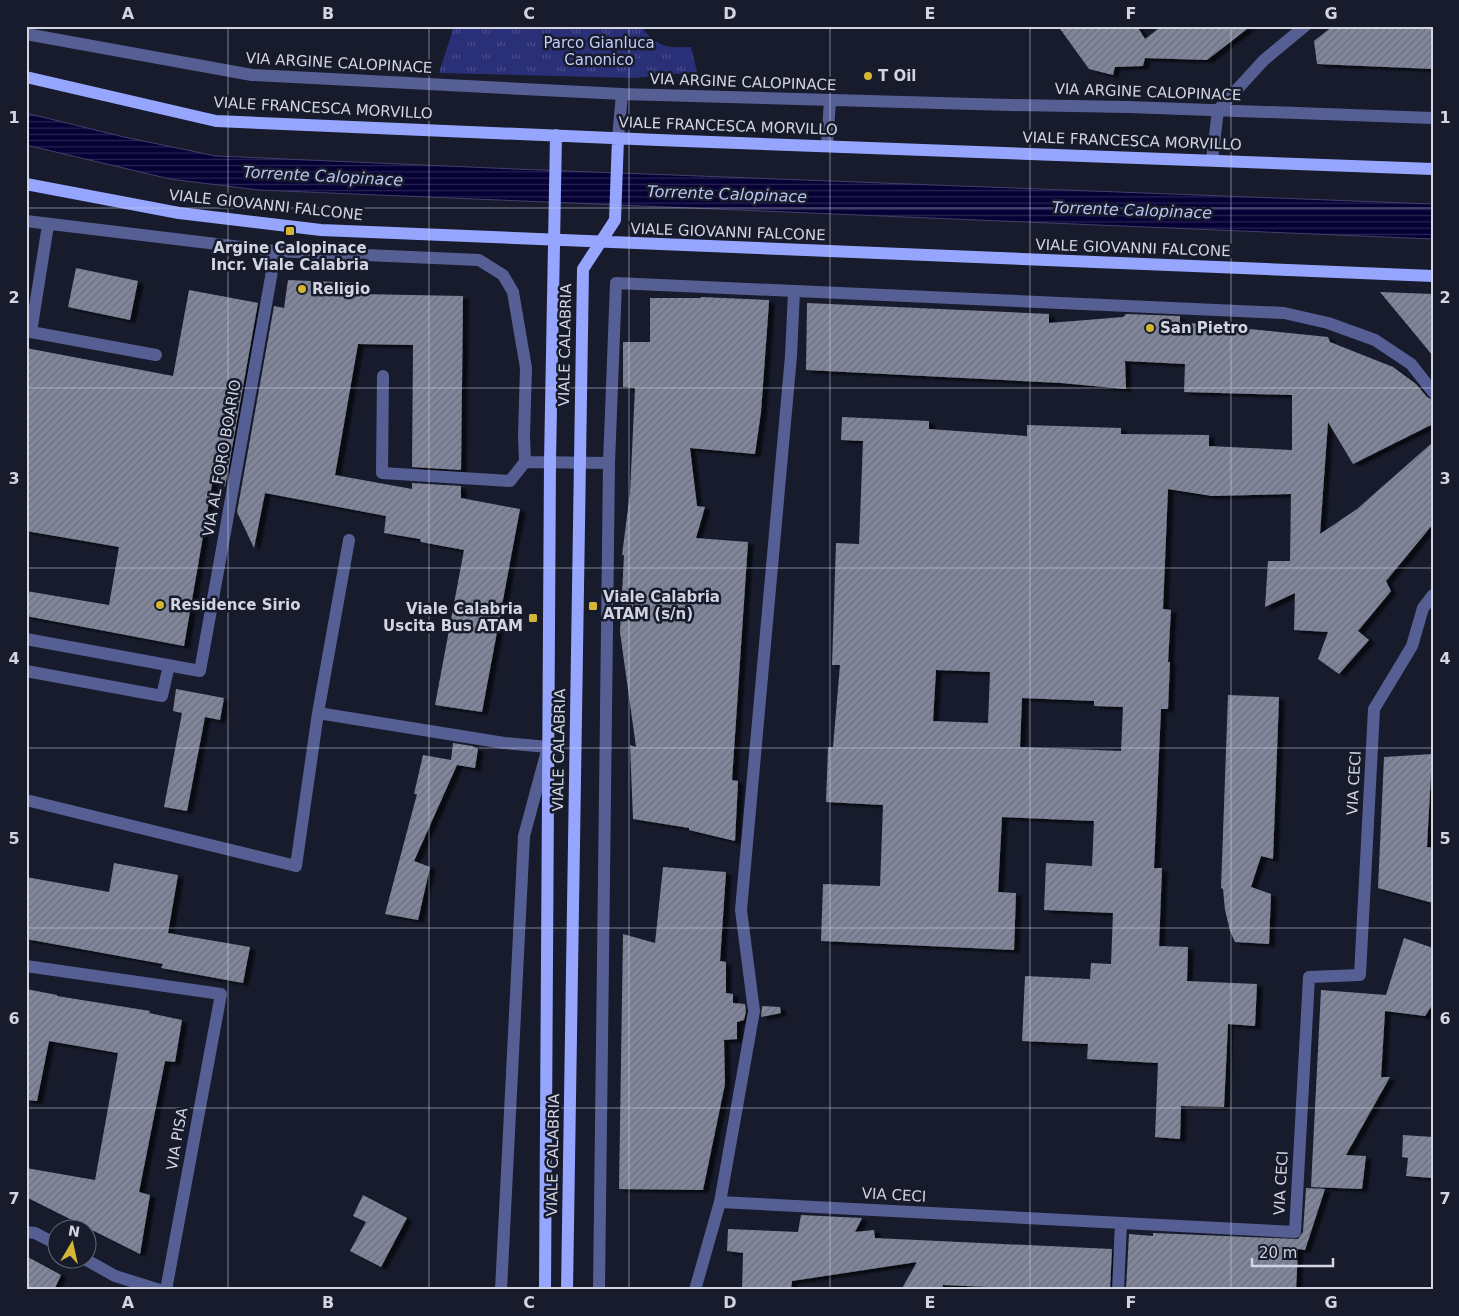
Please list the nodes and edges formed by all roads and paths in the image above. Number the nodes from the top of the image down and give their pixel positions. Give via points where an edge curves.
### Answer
1 (1306, 26) edge
2 (26, 34) edge
3 (26, 77) edge
4 (622, 94) junction
5 (830, 100) junction
6 (1218, 110) junction
7 (1433, 118) edge
8 (556, 135) junction
9 (618, 138) junction
10 (827, 146) junction
11 (1212, 160) junction
12 (1433, 169) edge
13 (26, 184) edge
14 (26, 221) edge
15 (48, 225) junction
16 (554, 241) junction
17 (601, 243) junction
18 (274, 250) junction
19 (1433, 276) edge
20 (794, 291) junction
21 (28, 332) edge
22 (156, 355) dead end
23 (383, 376) dead end
24 (1433, 392) edge
25 (525, 462) junction
26 (550, 462) junction
27 (580, 462) junction
28 (609, 463) junction
29 (349, 540) dead end
30 (1433, 595) edge
31 (26, 639) edge
32 (168, 665) junction
33 (26, 671) edge
34 (318, 713) junction
35 (548, 747) junction
36 (26, 800) edge
37 (26, 966) edge
38 (720, 1202) junction
39 (1121, 1223) junction
40 (26, 1232) edge
41 (48, 1240) edge
42 (98, 1267) edge
43 (160, 1290) edge
44 (166, 1290) edge
45 (502, 1290) edge
46 (545, 1290) edge
47 (568, 1290) edge
48 (599, 1290) edge
49 (695, 1290) edge
50 (1118, 1290) edge

1 - 6 street via 1264,60
2 - 4 street, VIA ARGINE CALOPINACE via 252,75
3 - 8 main road, VIALE FRANCESCA MORVILLO via 216,121
4 - 5 street, VIA ARGINE CALOPINACE
4 - 9 street
5 - 6 street, VIA ARGINE CALOPINACE
5 - 10 street
6 - 7 street, VIA ARGINE CALOPINACE
6 - 11 street
8 - 9 main road, VIALE FRANCESCA MORVILLO
8 - 16 main road, VIALE CALABRIA
9 - 10 main road, VIALE FRANCESCA MORVILLO
9 - 17 main road, VIALE CALABRIA via 615,220
10 - 11 main road, VIALE FRANCESCA MORVILLO
11 - 12 main road, VIALE FRANCESCA MORVILLO
13 - 16 main road, VIALE GIOVANNI FALCONE via 180,213 320,230
14 - 15 street
15 - 18 street
15 - 21 street
16 - 17 main road, VIALE GIOVANNI FALCONE
16 - 26 main road, VIALE CALABRIA
17 - 19 main road, VIALE GIOVANNI FALCONE
17 - 27 main road, VIALE CALABRIA via 583,269
18 - 25 street via 479,260 503,275 513,292 526,368
18 - 32 street, VIA AL FORO BOARIO via 200,670
20 - 24 street via 1284,313 1328,323 1375,340 1411,364
20 - 28 street via 616,283
20 - 38 street via 791,356 741,910 754,1010
21 - 22 street
23 - 25 street via 382,473 510,481
25 - 26 street
26 - 27 street
26 - 35 main road, VIALE CALABRIA
27 - 28 street
27 - 47 main road, VIALE CALABRIA
28 - 48 street
29 - 34 street
30 - 39 street, VIA CECI via 1423,608 1412,646 1374,709 1360,976 1309,977 1295,1232
31 - 32 street
32 - 33 street via 162,696
34 - 35 street via 504,744
34 - 36 street via 296,866
35 - 45 street, VIALE CALABRIA via 524,836
35 - 46 main road, VIALE CALABRIA
37 - 44 street, VIA PISA via 220,994
38 - 39 street, VIA CECI
38 - 49 street
39 - 50 street
40 - 41 street
42 - 43 street via 115,1276

